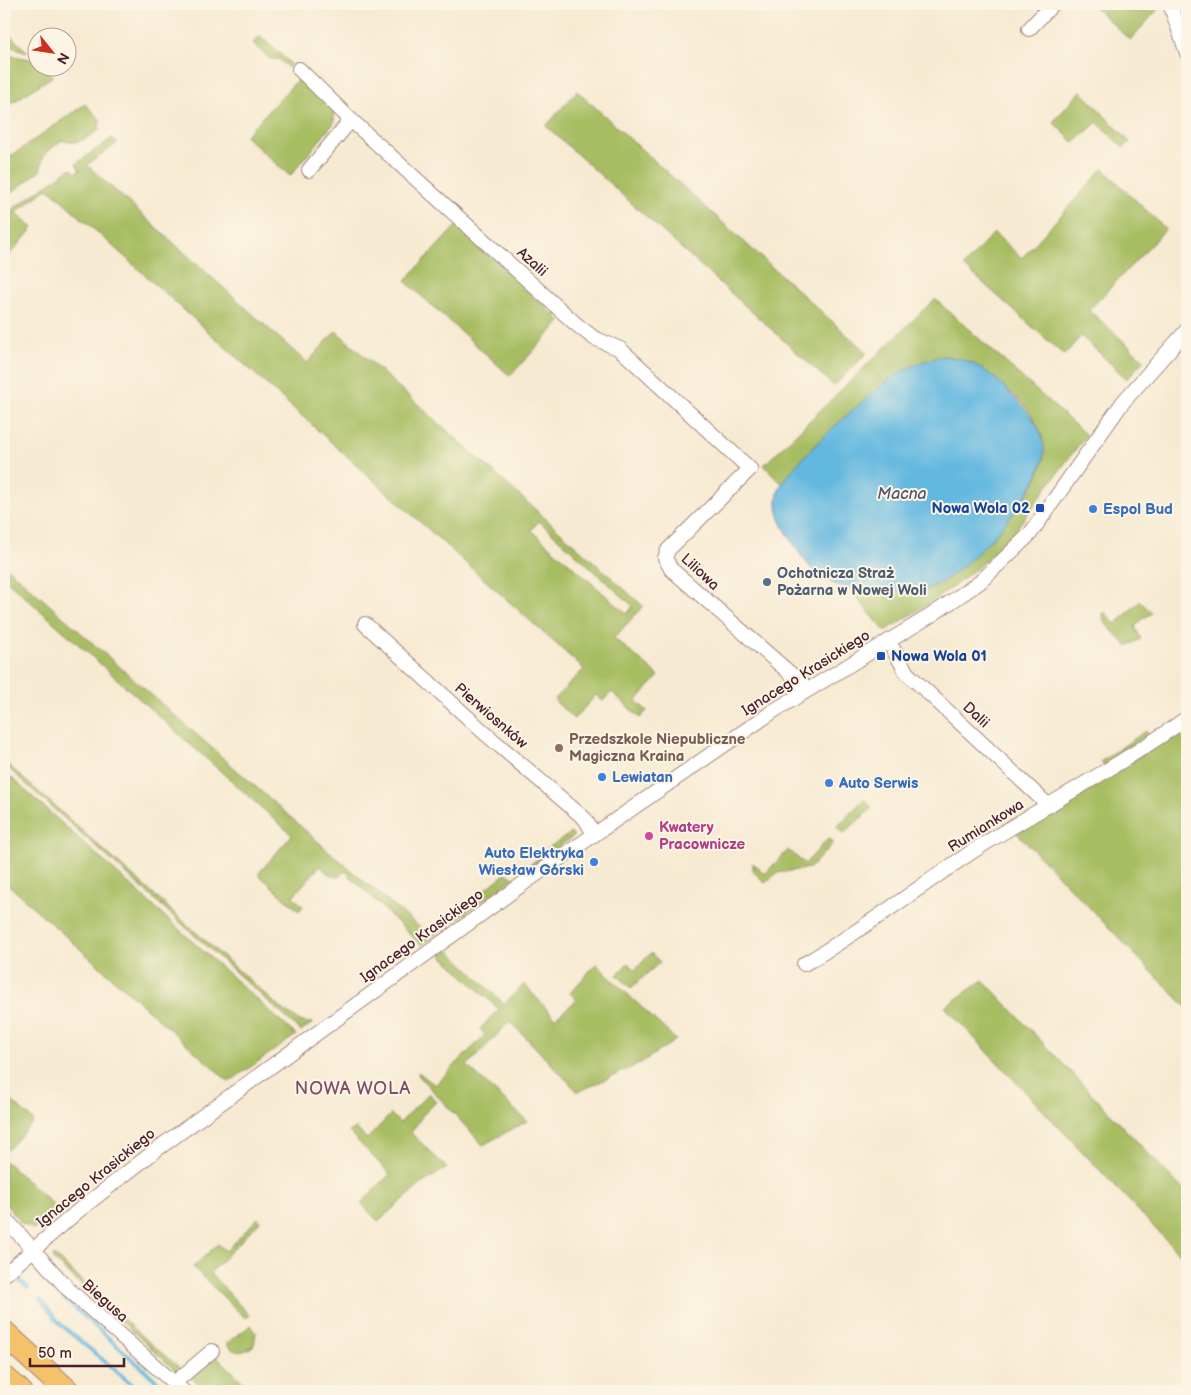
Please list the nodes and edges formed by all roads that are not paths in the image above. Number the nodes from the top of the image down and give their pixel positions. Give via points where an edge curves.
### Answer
1 (1053, 4) edge
2 (1170, 4) edge
3 (1029, 29) dead end
4 (1187, 53) edge
5 (299, 68) dead end
6 (351, 120) junction
7 (309, 170) dead end
8 (1187, 330) edge
9 (750, 469) joint
10 (365, 624) dead end
11 (888, 642) junction
12 (808, 689) junction
13 (1187, 718) edge
14 (1049, 806) junction
15 (594, 834) junction
16 (804, 964) dead end
17 (4, 1217) edge
18 (32, 1251) junction
19 (4, 1275) edge
20 (4, 1333) edge
21 (212, 1351) dead end
22 (4, 1378) edge
23 (179, 1387) edge
24 (19, 1391) edge
25 (67, 1391) edge

1 - 3 street
2 - 4 street
5 - 6 street, Azalii
6 - 7 street
6 - 9 street, Azalii via 577,325 594,338 620,349
8 - 11 street, Ignacego Krasickiego via 1124,402 1045,514 1010,555 980,582
9 - 12 street, Liliowa via 668,550 665,558 671,569
10 - 15 street, Pierwiosnków via 585,819
11 - 12 street, Ignacego Krasickiego
11 - 14 street, Dalii via 907,673
12 - 15 street, Ignacego Krasickiego
13 - 14 street, Rumiankowa
14 - 16 street, Rumiankowa via 985,844 841,943
15 - 18 street, Ignacego Krasickiego via 160,1147
17 - 18 street, Biegusa
18 - 19 street, Ignacego Krasickiego
18 - 23 street, Biegusa via 68,1289
20 - 25 highway
21 - 23 street
22 - 24 highway

